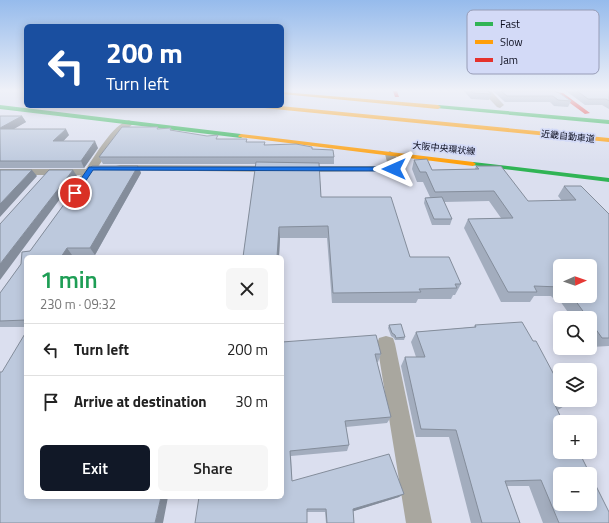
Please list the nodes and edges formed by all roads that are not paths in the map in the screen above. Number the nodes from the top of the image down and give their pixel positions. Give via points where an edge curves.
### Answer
1 (68, 115) edge
2 (359, 115) edge
3 (445, 115) edge
4 (534, 115) edge
5 (609, 122) edge
6 (129, 123) junction
7 (609, 131) edge
8 (609, 140) edge
9 (321, 146) junction
10 (390, 154) junction
11 (524, 160) dead end
12 (90, 170) junction
13 (0, 172) edge
14 (49, 172) junction
15 (609, 180) edge
16 (38, 184) edge
17 (75, 193) edge
18 (386, 344) dead end
19 (419, 523) edge

1 - 6 main road
2 - 8 main road, 近畿自動車道
3 - 7 main road, 近畿自動車道
4 - 5 main road
6 - 9 main road
6 - 12 street via 116,133
9 - 10 main road
9 - 11 main road
10 - 12 street via 394,169
10 - 15 main road
12 - 14 street
12 - 17 street
13 - 14 street
14 - 16 street
18 - 19 street

